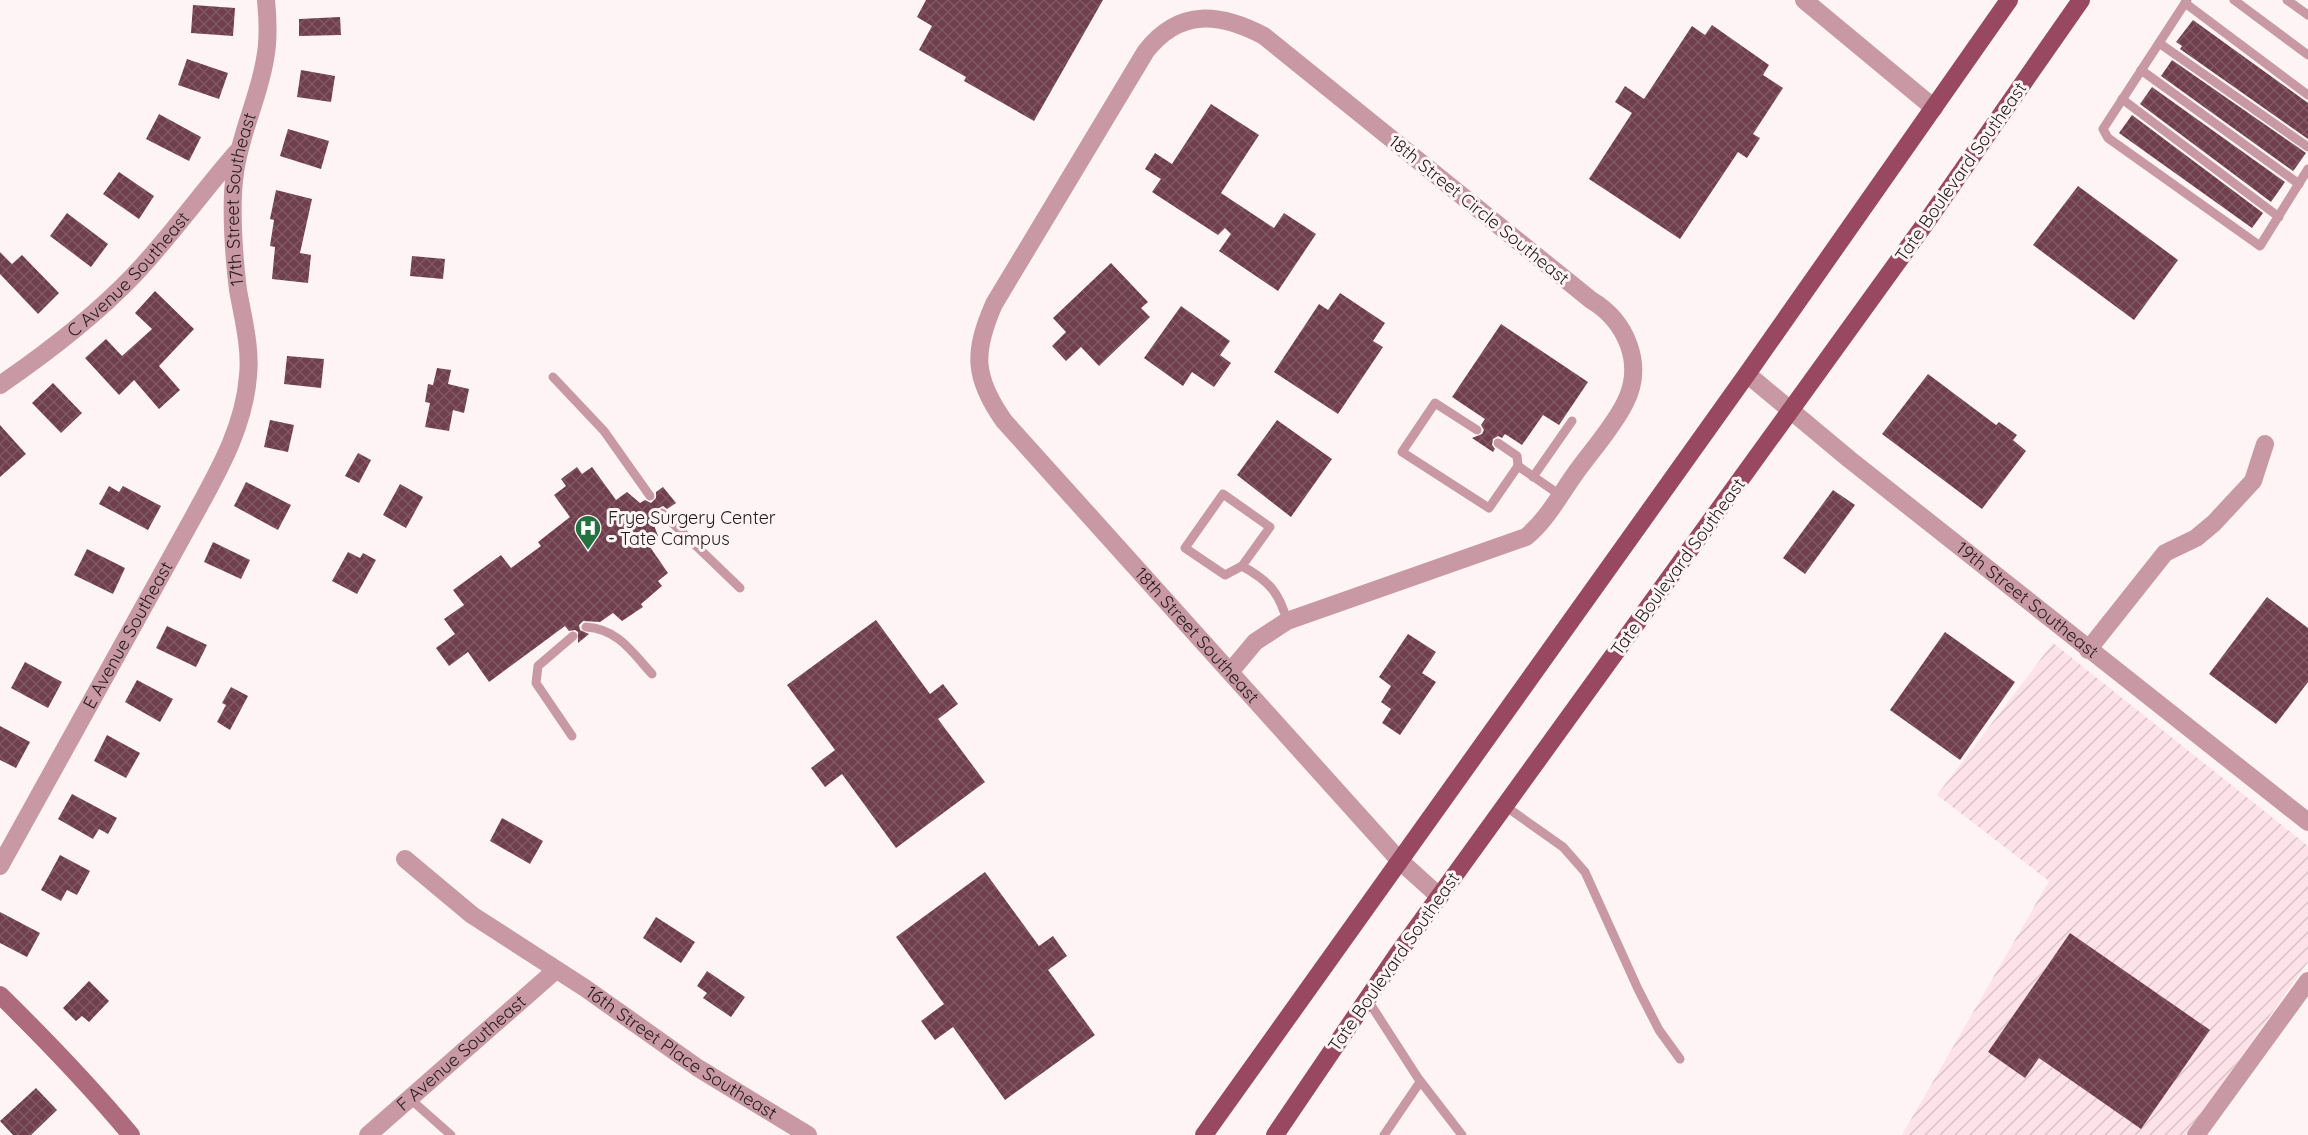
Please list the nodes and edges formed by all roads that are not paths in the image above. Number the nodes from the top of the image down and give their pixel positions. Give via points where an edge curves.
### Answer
1 (266, 0) edge
2 (1804, 0) edge
3 (2009, 0) edge
4 (2081, 0) edge
5 (2234, 0) edge
6 (2287, 0) edge
7 (2186, 2) edge
8 (2308, 15) edge
9 (2159, 43) junction
10 (2308, 55) edge
11 (2141, 70) junction
12 (2308, 95) edge
13 (2122, 99) junction
14 (1934, 108) junction
15 (2308, 147) edge
16 (241, 148) junction
17 (2308, 170) edge
18 (2299, 184) junction
19 (2278, 217) junction
20 (978, 358) joint
21 (1747, 374) junction
22 (553, 377) dead end
23 (0, 385) edge
24 (245, 399) joint
25 (1791, 410) junction
26 (1572, 421) dead end
27 (1477, 430) dead end
28 (1498, 443) dead end
29 (2265, 444) dead end
30 (1518, 466) junction
31 (1533, 477) junction
32 (1560, 495) junction
33 (650, 496) dead end
34 (662, 513) dead end
35 (1242, 566) junction
36 (740, 588) dead end
37 (1287, 621) junction
38 (586, 627) dead end
39 (573, 636) dead end
40 (2088, 650) junction
41 (1230, 672) junction
42 (652, 674) dead end
43 (572, 736) dead end
44 (1505, 806) junction
45 (2308, 822) edge
46 (405, 859) dead end
47 (1399, 860) junction
48 (0, 866) edge
49 (1440, 897) junction
50 (556, 970) junction
51 (2308, 981) edge
52 (0, 995) edge
53 (1366, 998) junction
54 (1680, 1059) dead end
55 (1420, 1082) junction
56 (408, 1097) junction
57 (131, 1135) edge
58 (368, 1135) edge
59 (451, 1135) edge
60 (808, 1135) edge
61 (1204, 1135) edge
62 (1275, 1135) edge
63 (1384, 1135) edge
64 (1462, 1135) edge
65 (2196, 1135) edge

1 - 16 street, 17th Street Southeast via 265,59
2 - 14 street
3 - 14 main road
4 - 25 main road, Tate Boulevard Southeast
5 - 10 lane
6 - 8 lane
7 - 9 lane
7 - 12 lane
9 - 11 lane
9 - 15 lane
11 - 13 lane
11 - 18 lane
13 - 19 lane
13 - 19 lane via 2103,129 2108,138 2260,246
14 - 21 main road
16 - 23 street, C Avenue Southeast via 133,276 54,347
16 - 24 street, 17th Street Southeast via 234,173 233,231 247,344 249,373
17 - 18 lane
18 - 19 lane
20 - 32 street, 18th Street Circle Southeast via 984,327 994,304 1146,51 1154,40 1180,23 1223,19 1264,36 1618,323 1632,355 1631,390 1621,411
20 - 41 street, 18th Street Southeast via 986,391 1004,421
21 - 25 street, 19th Street Southeast
21 - 47 main road
22 - 33 lane via 604,431
24 - 48 street, E Avenue Southeast via 226,457
25 - 40 street, 19th Street Southeast
25 - 44 main road, Tate Boulevard Southeast
26 - 31 lane
27 - 30 lane via 1435,403 1402,452 1489,508
28 - 30 lane via 1517,456
29 - 40 street via 2253,481 2214,524 2165,554
30 - 31 lane
31 - 32 lane
32 - 37 street, 18th Street Circle Southeast via 1535,529 1515,542
34 - 36 lane
35 - 35 lane via 1225,575 1185,548 1223,494 1270,527
35 - 37 lane via 1266,581 1278,595
37 - 41 street, 18th Street Circle Southeast via 1256,642
38 - 42 lane via 600,628 621,639
39 - 43 lane via 538,666 536,683
40 - 45 street, 19th Street Southeast
41 - 47 street, 18th Street Southeast
44 - 49 main road, Tate Boulevard Southeast
44 - 54 lane via 1563,847 1585,872 1638,989 1659,1030
46 - 50 street, 16th Street Place Southeast via 472,915
47 - 49 street, 18th Street Southeast
47 - 61 main road
49 - 53 main road, Tate Boulevard Southeast
50 - 56 street, F Avenue Southeast
50 - 60 street, 16th Street Place Southeast via 698,1068
51 - 65 street
52 - 57 street
53 - 55 lane
53 - 62 main road, Tate Boulevard Southeast
55 - 63 lane
55 - 64 lane
56 - 58 street, F Avenue Southeast
56 - 59 lane

